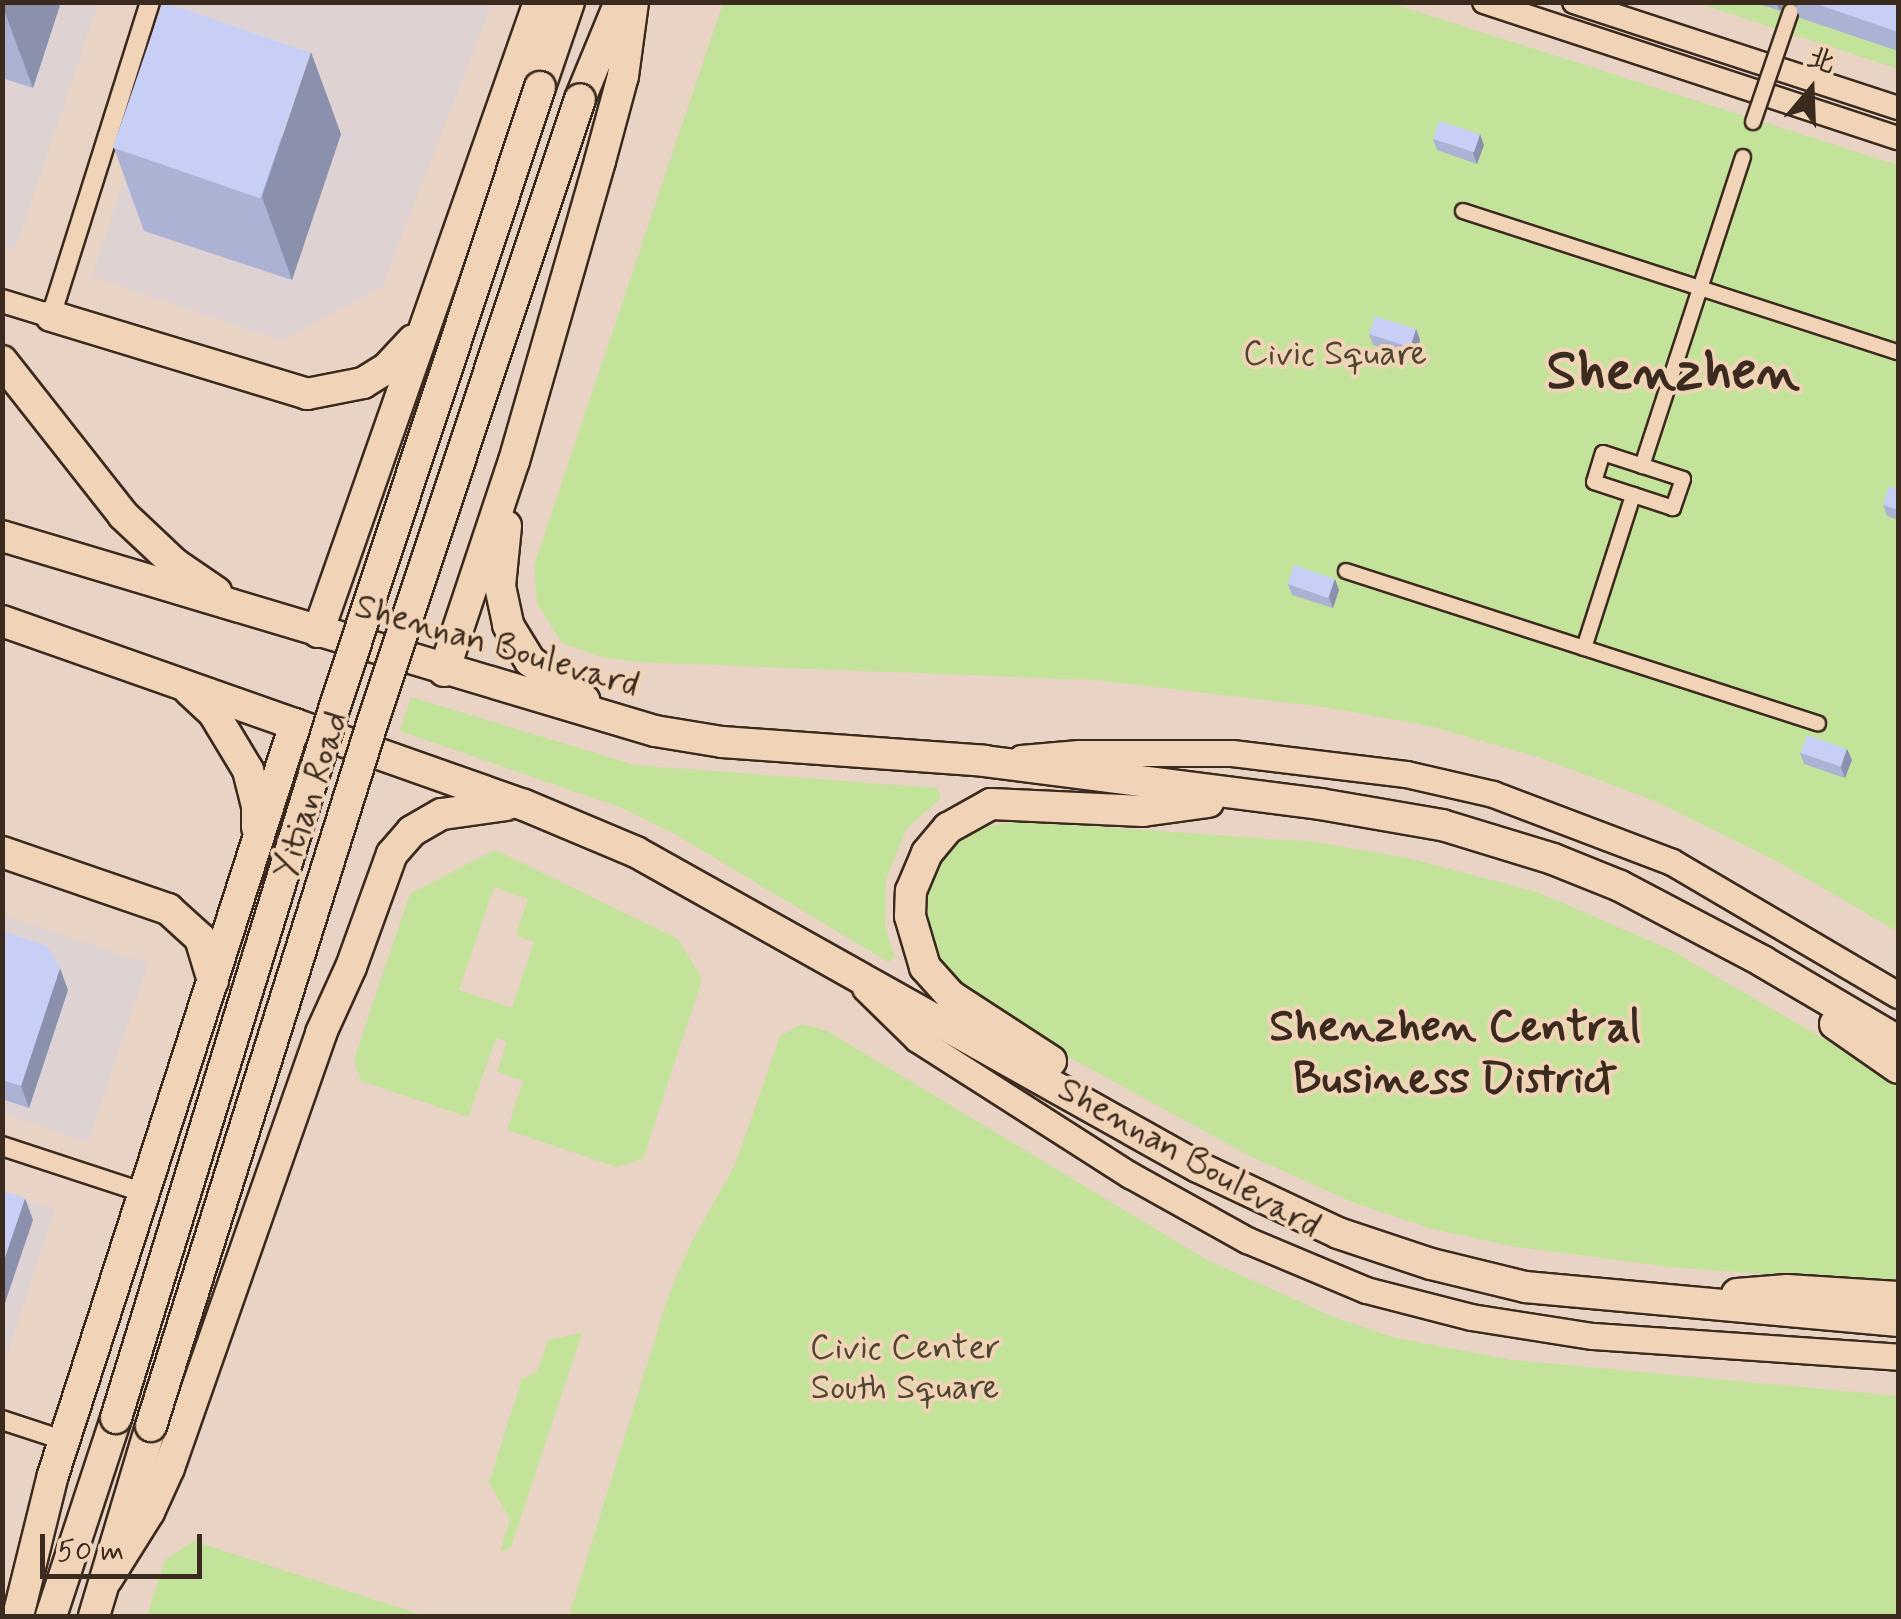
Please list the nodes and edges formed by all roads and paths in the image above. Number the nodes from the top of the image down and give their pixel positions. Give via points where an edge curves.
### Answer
1 (150, 2) edge
2 (539, 2) edge
3 (569, 2) edge
4 (620, 2) edge
5 (633, 2) edge
6 (1484, 2) edge
7 (1574, 2) edge
8 (1792, 6) edge
9 (1898, 108) edge
10 (1753, 122) dead end
11 (1898, 138) edge
12 (1743, 157) dead end
13 (1463, 211) dead end
14 (1700, 288) junction
15 (2, 300) edge
16 (50, 316) junction
17 (425, 320) junction
18 (1898, 352) edge
19 (2, 361) edge
20 (514, 461) junction
21 (1642, 466) junction
22 (1633, 495) junction
23 (2, 536) edge
24 (1346, 571) dead end
25 (239, 608) junction
26 (2, 621) edge
27 (318, 632) junction
28 (1584, 648) junction
29 (444, 671) junction
30 (184, 685) junction
31 (1818, 723) dead end
32 (295, 724) junction
33 (655, 732) junction
34 (984, 761) junction
35 (1245, 797) junction
36 (524, 805) junction
37 (256, 845) junction
38 (2, 852) edge
39 (1762, 960) junction
40 (844, 967) junction
41 (213, 980) junction
42 (1898, 995) edge
43 (1898, 1041) edge
44 (1898, 1068) edge
45 (1092, 1105) junction
46 (2, 1146) edge
47 (145, 1194) junction
48 (1898, 1296) edge
49 (1680, 1304) junction
50 (1898, 1321) edge
51 (1898, 1357) edge
52 (2, 1420) edge
53 (66, 1441) junction
54 (98, 1473) junction
55 (34, 1562) junction
56 (106, 1579) junction
57 (2, 1611) edge
58 (18, 1616) edge
59 (51, 1616) edge
60 (94, 1616) edge

1 - 16 street
2 - 17 main road
3 - 54 main road, Yitian Road, bridge via 336,703
4 - 56 main road, Yitian Road, bridge via 580,99 374,718
5 - 20 main road via 623,76
6 - 11 street
7 - 9 street
8 - 10 street, bridge
12 - 14 street
13 - 14 street
14 - 18 street
14 - 21 street
15 - 16 street
16 - 17 main road via 307,394 376,377
17 - 27 main road
19 - 25 main road via 123,516 175,564
20 - 29 main road
20 - 33 main road via 500,586 517,642 541,671 576,696
21 - 22 street via 1603,454 1594,482
21 - 22 street via 1683,479 1673,508
22 - 28 street
23 - 25 main road, Shennan Boulevard
24 - 28 street
25 - 27 main road, Shennan Boulevard
26 - 30 main road, Shennan Boulevard
27 - 29 main road, Shennan Boulevard
28 - 31 street
29 - 33 main road, Shennan Boulevard
30 - 32 main road, Shennan Boulevard
30 - 37 main road via 213,712 248,770 257,806
32 - 36 main road, Shennan Boulevard
32 - 37 main road
33 - 34 main road, Shennan Boulevard
34 - 35 main road, Shennan Boulevard
34 - 42 main road, Shennan Boulevard via 1232,753 1406,774 1494,794 1672,862
35 - 39 main road, Shennan Boulevard via 1385,813 1497,841 1620,886
35 - 45 main road via 1143,811 991,804 948,828 922,862 910,916 935,981 1048,1058
36 - 40 main road, Shennan Boulevard via 636,852
36 - 56 main road via 442,814 412,831 392,854 321,1032 169,1468
37 - 41 main road
38 - 41 main road via 168,909 200,938
39 - 43 main road, Shennan Boulevard
39 - 44 main road via 1804,1000
40 - 45 main road, Shennan Boulevard
40 - 51 main road, Shennan Boulevard via 917,1039 1130,1175 1247,1240 1366,1290 1471,1317 1593,1336
41 - 47 main road
45 - 49 main road, Shennan Boulevard via 1244,1191 1385,1250 1525,1287
46 - 47 street
47 - 53 main road
48 - 49 main road via 1786,1290
49 - 50 main road, Shennan Boulevard
52 - 53 street
53 - 55 main road via 34,1537
54 - 55 main road
54 - 59 main road, Yitian Road
55 - 57 main road via 12,1582
55 - 58 main road
56 - 60 main road, Yitian Road

